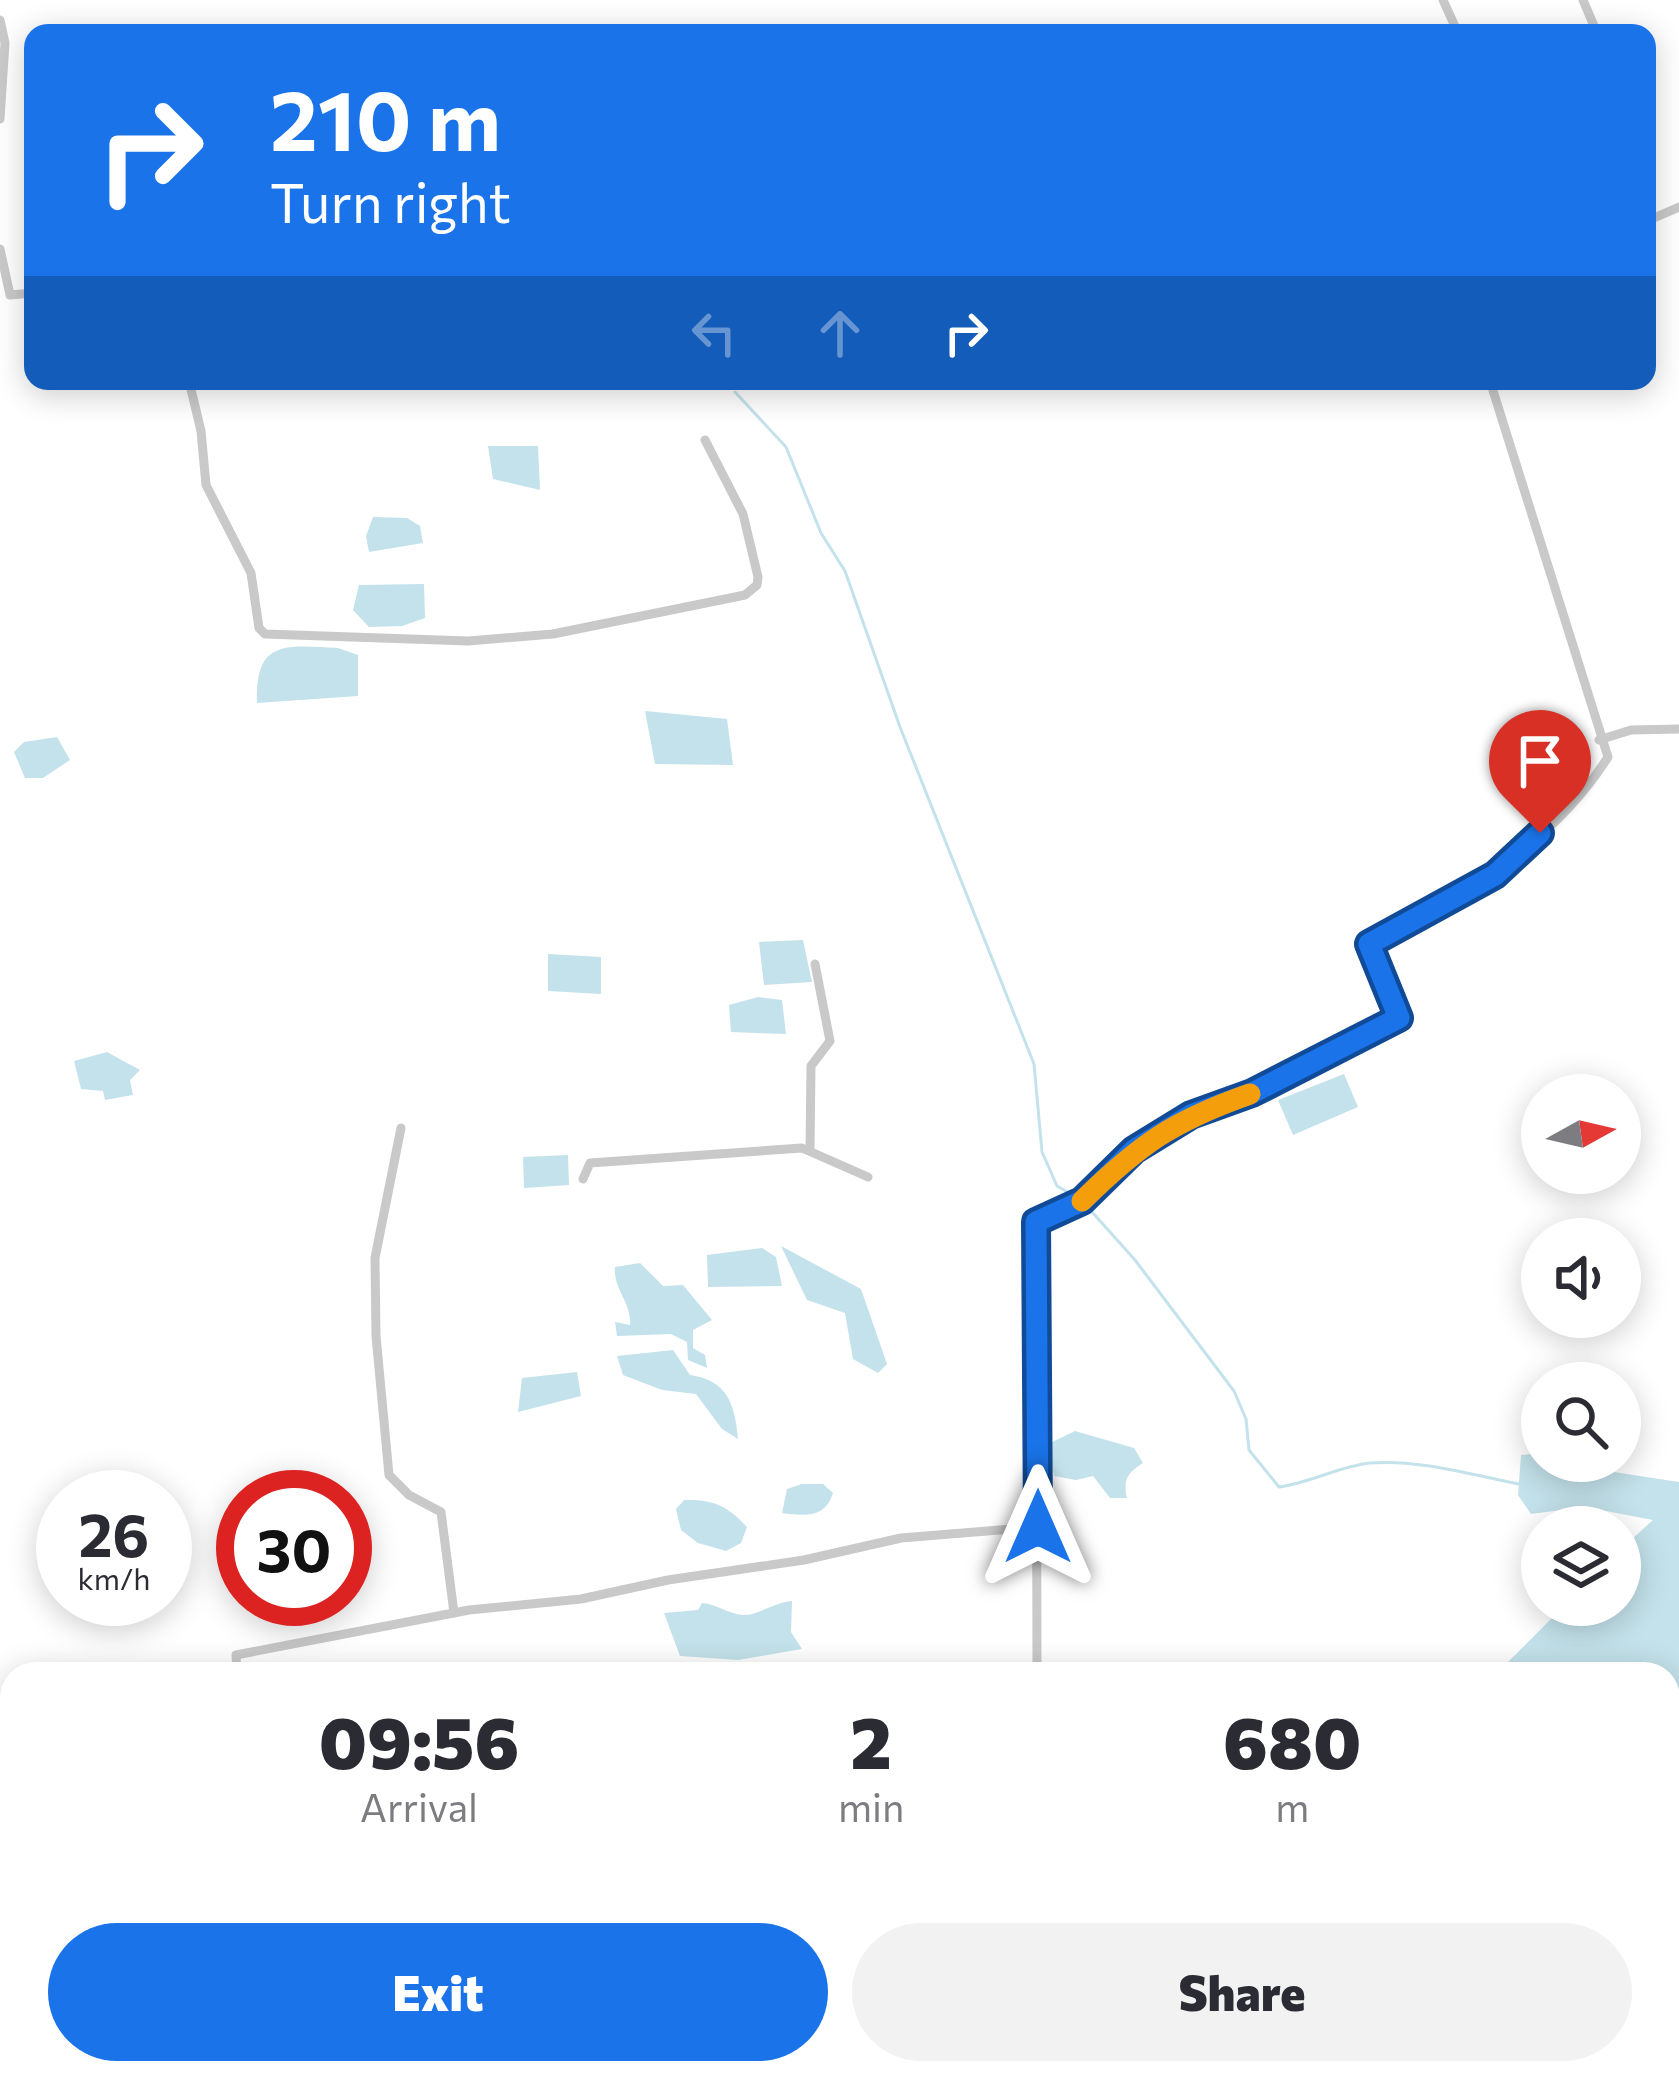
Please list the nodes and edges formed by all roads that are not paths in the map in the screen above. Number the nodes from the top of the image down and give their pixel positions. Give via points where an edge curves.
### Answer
1 (0, 20) edge
2 (0, 119) edge
3 (0, 250) edge
4 (24, 294) edge
5 (191, 390) edge
6 (1493, 390) edge
7 (705, 440) dead end
8 (1679, 729) edge
9 (1599, 740) junction
10 (815, 964) dead end
11 (401, 1128) dead end
12 (810, 1151) junction
13 (868, 1177) dead end
14 (583, 1179) dead end
15 (1038, 1527) junction
16 (454, 1613) junction
17 (236, 1662) edge
18 (1037, 1662) edge

1 - 2 street
3 - 4 street via 10,295
5 - 7 street via 206,485 251,573 265,634 532,636 745,595 758,577 749,535
6 - 9 street
8 - 9 street
9 - 15 street via 1608,757 1593,781 1495,875 1369,944 1399,1018 1191,1115 1134,1150 1082,1201 1036,1222
10 - 12 street via 830,1041 812,1066
11 - 16 street via 376,1258 389,1475 441,1512
12 - 13 street
12 - 14 street via 590,1162
15 - 16 street via 902,1538 581,1599
15 - 18 street
16 - 17 street via 236,1655

